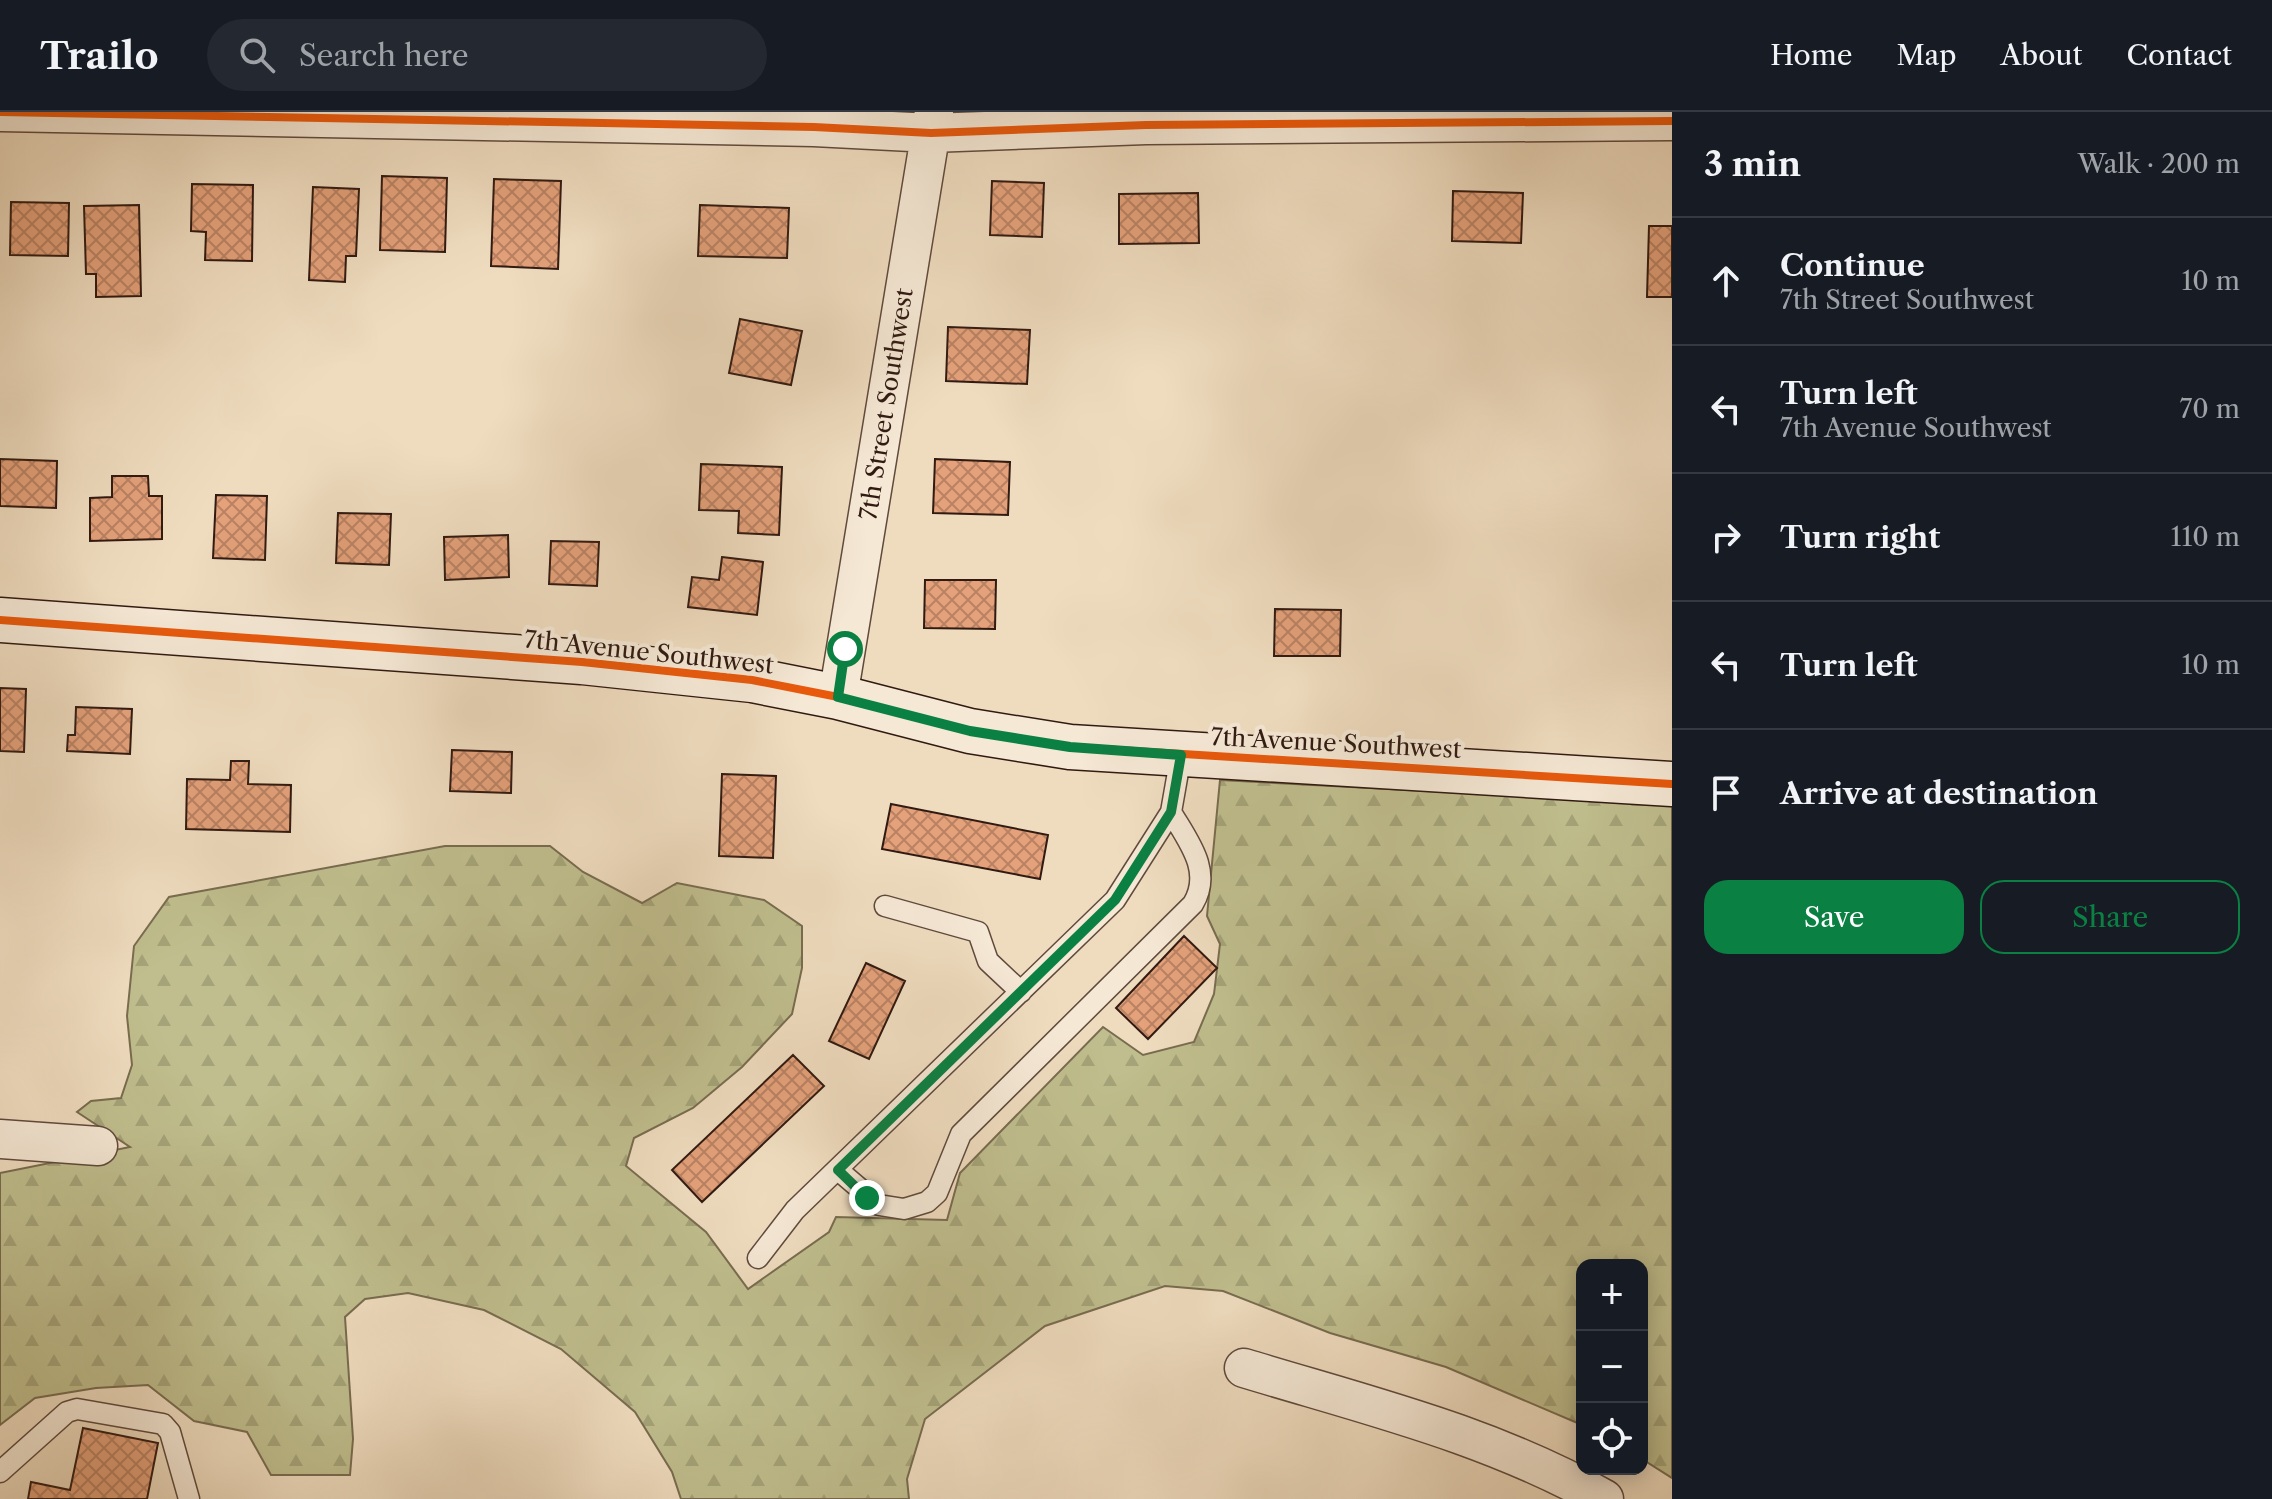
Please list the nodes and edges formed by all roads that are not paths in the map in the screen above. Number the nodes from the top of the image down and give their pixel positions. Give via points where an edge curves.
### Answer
1 (0, 112) edge
2 (1672, 121) edge
3 (932, 123) edge
4 (0, 620) edge
5 (838, 697) junction
6 (1181, 755) junction
7 (1672, 784) edge
8 (1171, 812) junction
9 (885, 906) dead end
10 (1021, 992) junction
11 (0, 1139) edge
12 (98, 1146) dead end
13 (838, 1170) junction
14 (758, 1258) dead end
15 (1244, 1368) dead end
16 (0, 1472) edge
17 (189, 1499) edge
18 (1604, 1499) edge

1 - 3 street via 798,126
2 - 3 street
3 - 5 street, 7th Street Southwest
4 - 5 street, 7th Avenue Southwest via 582,662 752,680
5 - 6 street, 7th Avenue Southwest via 970,731 1070,747
6 - 7 street, 7th Avenue Southwest
6 - 8 lane
8 - 10 lane via 1115,900
8 - 13 lane via 1199,864 1202,878 1193,904 961,1134 937,1193 915,1207 891,1209 867,1198
9 - 10 lane via 978,932 988,961
10 - 13 lane
11 - 12 street
13 - 14 lane via 795,1210
15 - 18 street via 1481,1439
16 - 17 lane via 67,1412 87,1409 163,1424

